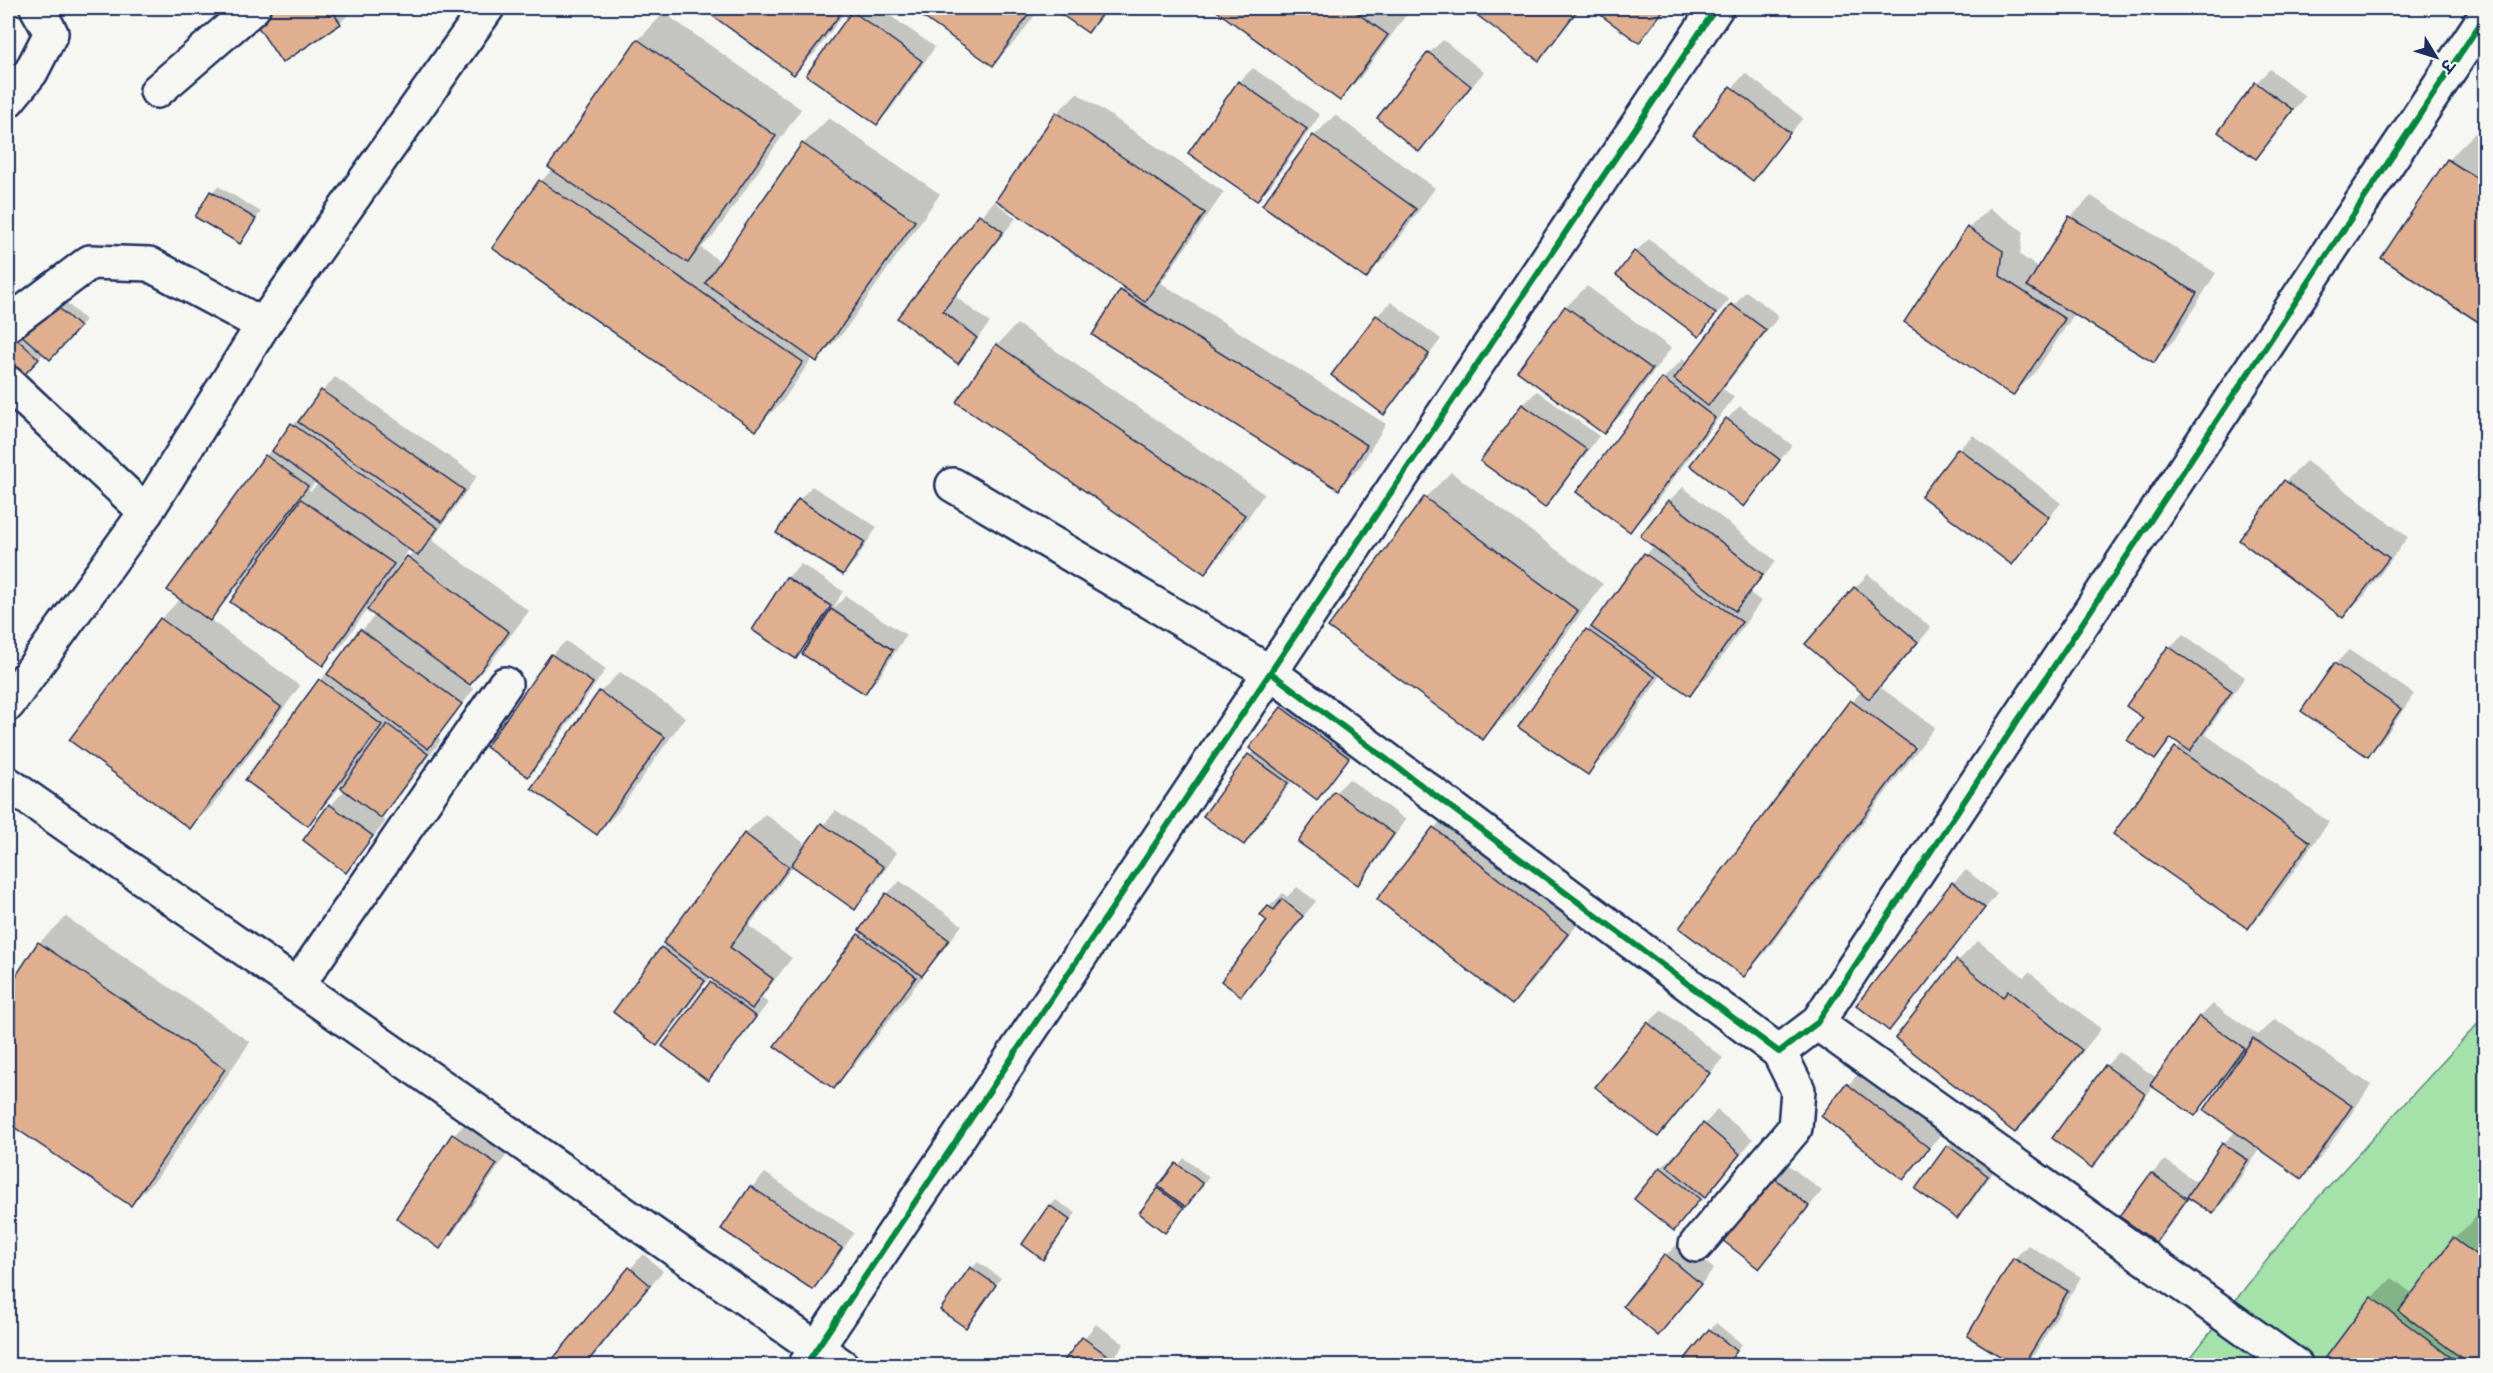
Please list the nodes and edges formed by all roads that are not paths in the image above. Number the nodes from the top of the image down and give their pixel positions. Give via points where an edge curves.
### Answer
1 (37, 8) edge
2 (253, 8) edge
3 (487, 8) edge
4 (1716, 8) edge
5 (2486, 15) edge
6 (157, 91) dead end
7 (8, 100) edge
8 (8, 324) edge
9 (263, 325) junction
10 (8, 383) edge
11 (953, 485) dead end
12 (146, 512) junction
13 (1271, 673) junction
14 (506, 684) dead end
15 (8, 704) edge
16 (8, 784) edge
17 (297, 986) junction
18 (1817, 1023) junction
19 (1779, 1052) junction
20 (1696, 1245) dead end
21 (821, 1359) edge
22 (2296, 1365) edge

1 - 7 street via 51,33 31,72
2 - 6 street
3 - 9 street
4 - 13 street
5 - 18 street
8 - 9 street via 90,262 149,264
9 - 12 street
10 - 12 street
11 - 13 street
12 - 15 street
13 - 19 street
13 - 21 street
14 - 17 street
16 - 17 street
17 - 21 street
18 - 19 street
18 - 22 street
19 - 20 street via 1798,1090 1795,1128

